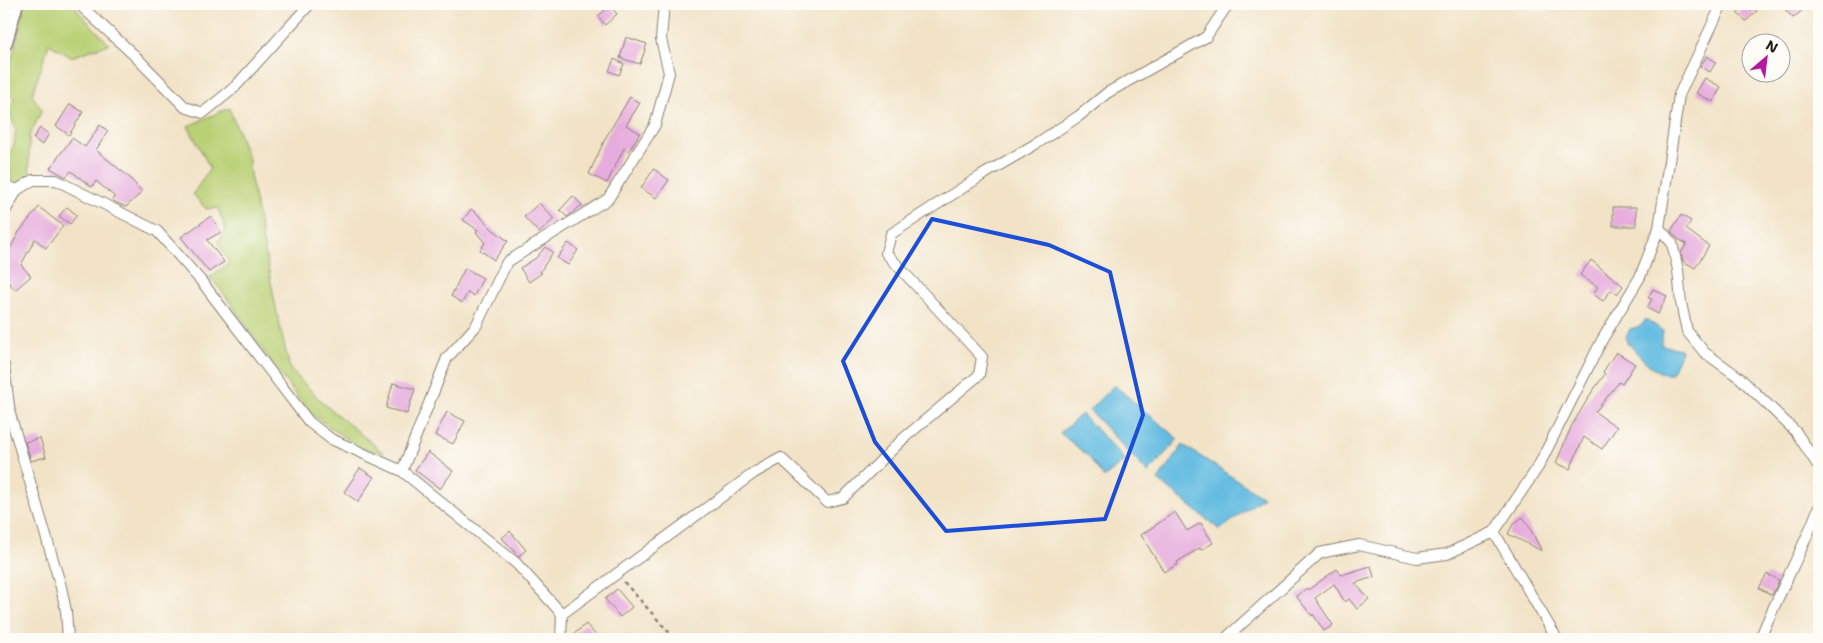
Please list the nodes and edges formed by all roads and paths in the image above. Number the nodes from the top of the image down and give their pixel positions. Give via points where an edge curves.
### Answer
1 (15, 4) edge
2 (81, 4) edge
3 (310, 4) edge
4 (664, 4) edge
5 (1231, 4) edge
6 (1722, 4) edge
7 (4, 43) edge
8 (4, 184) edge
9 (17, 190) junction
10 (4, 213) edge
11 (1659, 228) junction
12 (4, 365) edge
13 (1819, 467) edge
14 (402, 471) junction
15 (1819, 507) edge
16 (1494, 532) junction
17 (616, 573) junction
18 (562, 614) junction
19 (68, 639) edge
20 (561, 639) edge
21 (675, 639) edge
22 (1225, 639) edge
23 (1557, 639) edge
24 (1760, 639) edge

1 - 7 main road
2 - 3 street via 185,107 204,114 234,88
4 - 14 street via 661,39 669,73 655,125 608,199 507,262 476,326 447,358
5 - 17 street via 1206,36 1107,93 1039,142 891,234 886,253 982,357 980,375 904,438 843,498 827,502 781,458 754,473
6 - 11 street via 1679,95
8 - 9 street
9 - 10 street
9 - 14 street via 33,180 56,180 157,231 202,282 309,422 331,439
11 - 13 street via 1672,242 1687,331 1704,352 1740,378 1796,432
11 - 16 street via 1640,277 1602,340 1538,467
12 - 19 street via 10,414 61,587
14 - 18 street via 516,562
15 - 24 street
16 - 22 street via 1447,554 1417,558 1359,545 1320,553
16 - 23 street
17 - 18 street
17 - 21 path
18 - 20 street

